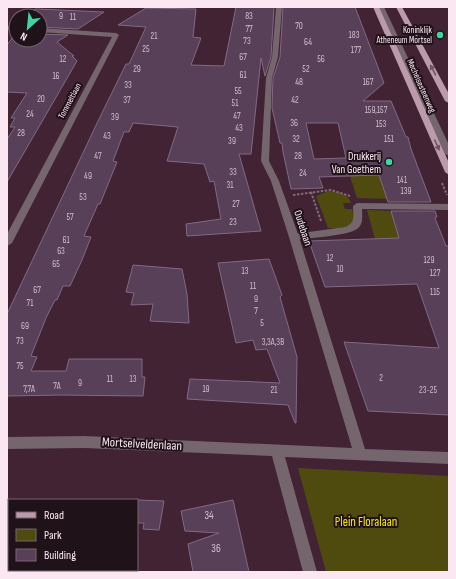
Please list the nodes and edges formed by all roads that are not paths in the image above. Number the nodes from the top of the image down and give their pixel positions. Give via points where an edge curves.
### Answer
1 (278, 7) edge
2 (376, 7) edge
3 (381, 7) edge
4 (398, 7) edge
5 (48, 31) edge
6 (449, 101) edge
7 (449, 154) edge
8 (449, 172) edge
9 (449, 207) edge
10 (294, 237) junction
11 (7, 243) edge
12 (7, 443) edge
13 (277, 451) junction
14 (360, 453) junction
15 (449, 458) edge
16 (310, 572) edge

1 - 10 street, Oudebaan via 275,57 269,78 264,161 275,181
2 -> 8 main road, Mechelsesteenweg
3 - 7 street
6 -> 4 main road, Mechelsesteenweg
5 - 11 street, Tommeltlaan via 116,35
9 - 10 street via 357,206 358,221 354,227
10 - 14 street, Oudebaan
12 - 13 street, Mortselveldenlaan via 84,442
13 - 14 street, Mortselveldenlaan
13 - 16 street
14 - 15 street, Mortselveldenlaan

